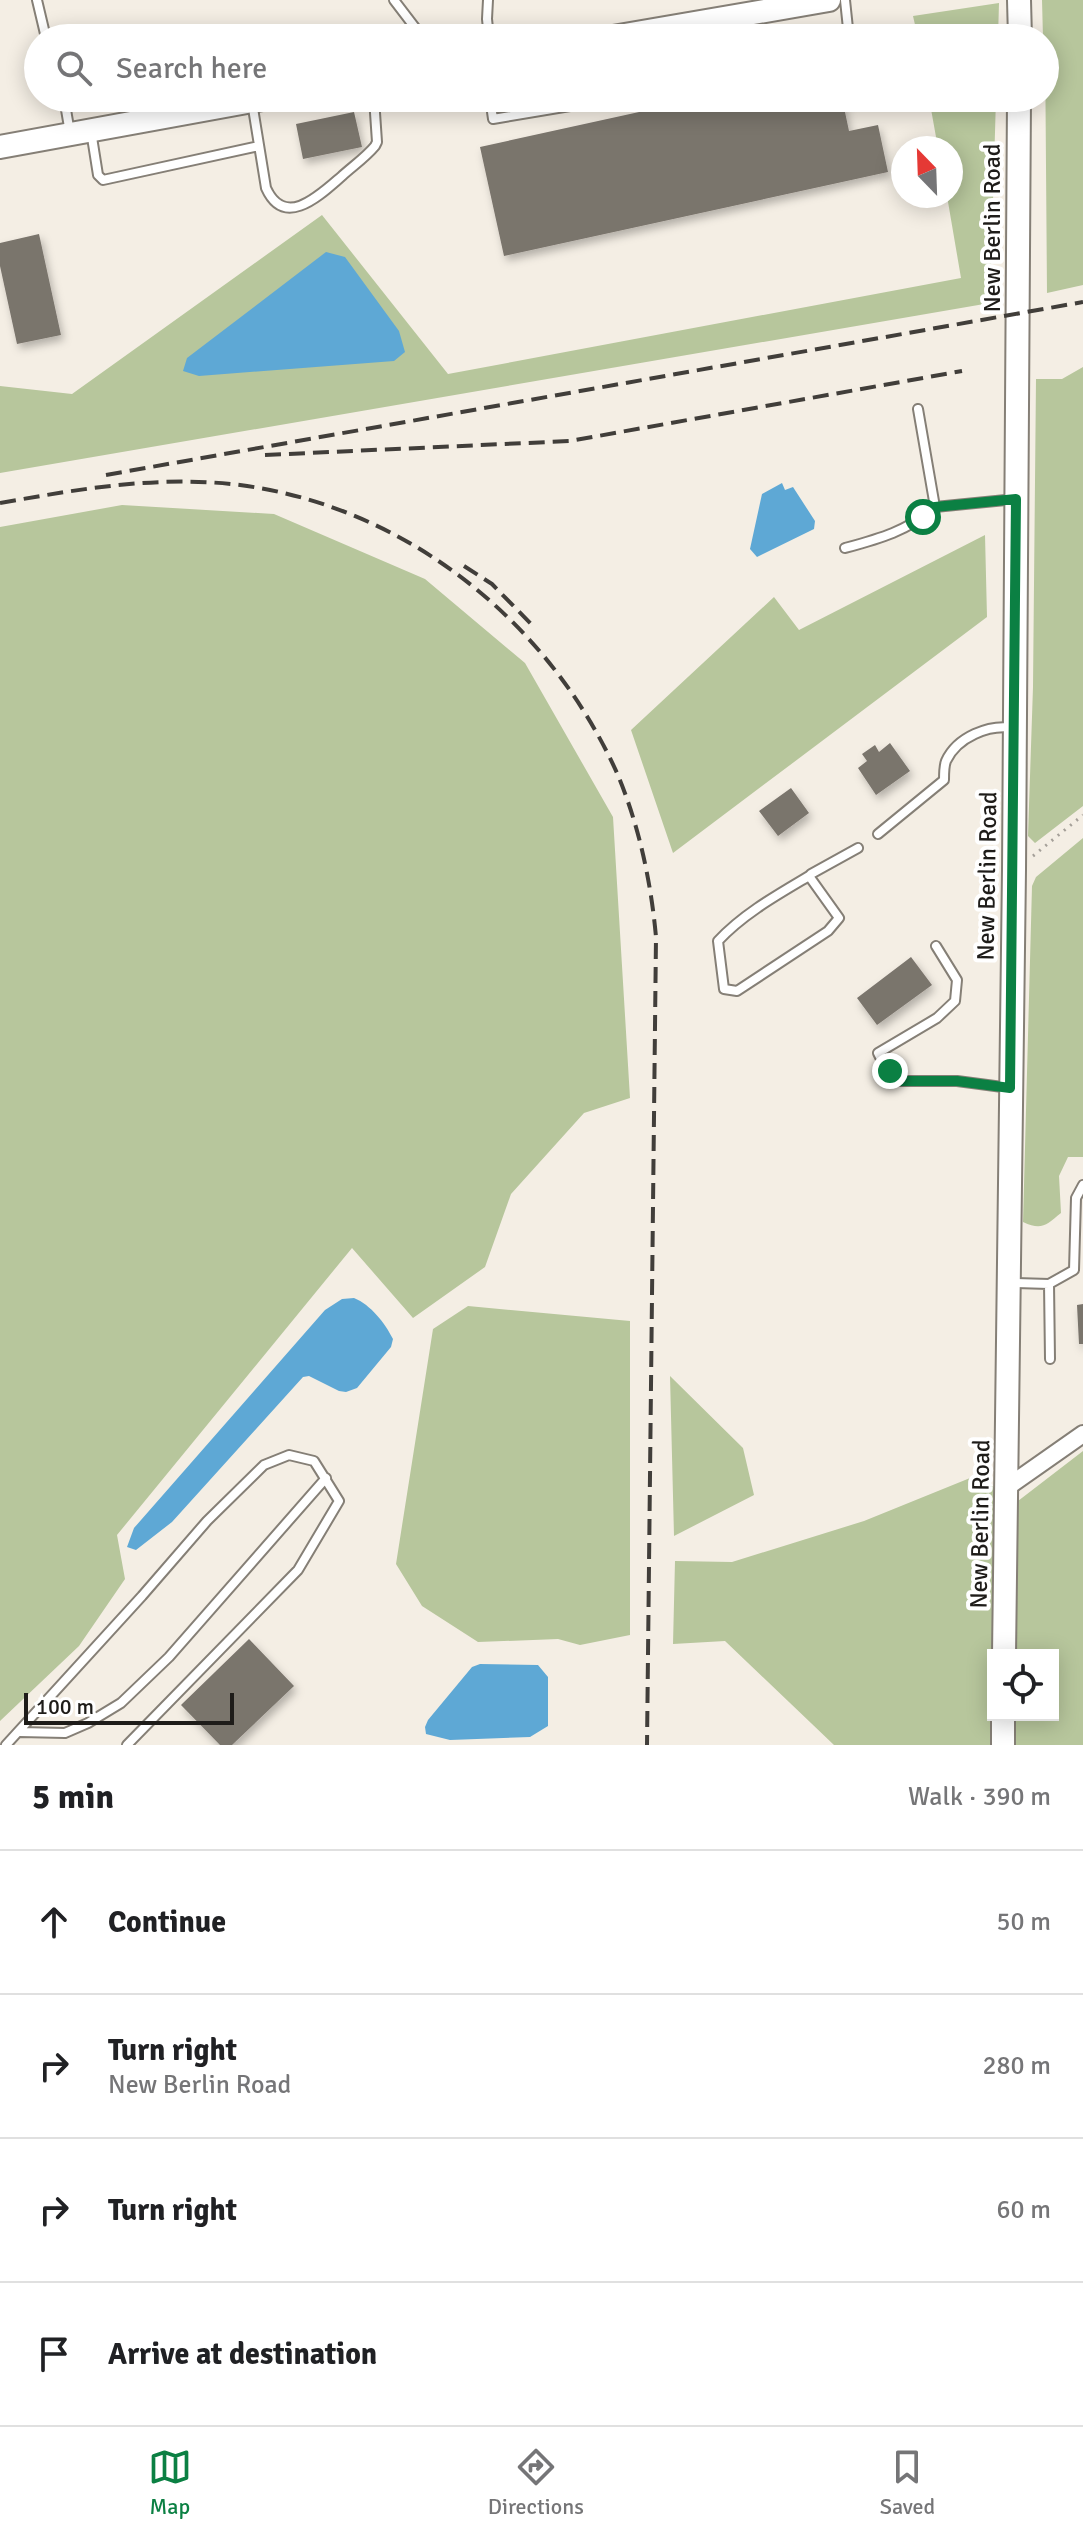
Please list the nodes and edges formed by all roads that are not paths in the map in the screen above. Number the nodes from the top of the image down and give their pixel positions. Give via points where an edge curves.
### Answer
1 (37, 0) edge
2 (394, 0) edge
3 (488, 0) edge
4 (845, 0) edge
5 (1019, 0) edge
6 (818, 1) edge
7 (43, 24) edge
8 (412, 24) edge
9 (488, 24) edge
10 (687, 24) edge
11 (848, 24) edge
12 (1020, 24) edge
13 (71, 112) edge
14 (193, 112) edge
15 (260, 112) edge
16 (374, 112) edge
17 (492, 112) edge
18 (535, 112) edge
19 (1019, 112) edge
20 (81, 132) junction
21 (259, 146) junction
22 (0, 147) edge
23 (918, 409) dead end
24 (1016, 499) junction
25 (935, 507) junction
26 (845, 548) dead end
27 (1014, 728) junction
28 (878, 834) dead end
29 (858, 848) dead end
30 (809, 876) junction
31 (936, 946) dead end
32 (1010, 1088) junction
33 (1083, 1185) edge
34 (1007, 1282) junction
35 (1049, 1284) junction
36 (1050, 1359) dead end
37 (1083, 1434) edge
38 (326, 1478) junction
39 (1006, 1488) junction
40 (1004, 1649) edge
41 (1003, 1721) edge
42 (20, 1732) junction
43 (6, 1745) edge
44 (127, 1745) edge
45 (1003, 1745) edge

1 - 7 lane
2 - 8 lane
3 - 9 lane
4 - 11 lane
5 - 12 street
6 - 10 street
13 - 20 lane
14 - 20 street
15 - 21 lane
16 - 21 lane via 375,146 303,205 285,207 272,199
17 - 18 lane via 493,119
19 - 24 street, New Berlin Road
20 - 21 lane via 103,180
20 - 22 street
23 - 25 lane
24 - 25 lane
24 - 27 street, New Berlin Road
25 - 26 lane via 886,537
27 - 28 lane via 983,730 956,747 945,762 944,780
27 - 32 street, New Berlin Road
29 - 30 lane
30 - 30 lane via 718,941 724,989 737,991 828,931 839,918
31 - 32 lane via 957,980 955,1001 937,1018 878,1053 884,1065 900,1081
32 - 34 street, New Berlin Road
33 - 35 lane via 1076,1198 1074,1270
34 - 35 lane
34 - 39 street, New Berlin Road
35 - 36 lane
37 - 39 street
38 - 42 lane via 169,1657 121,1703 65,1733
38 - 42 lane via 314,1461 289,1455 264,1465 207,1521
38 - 44 lane via 339,1501 298,1570
39 - 40 street, New Berlin Road
41 - 45 street
42 - 43 lane

